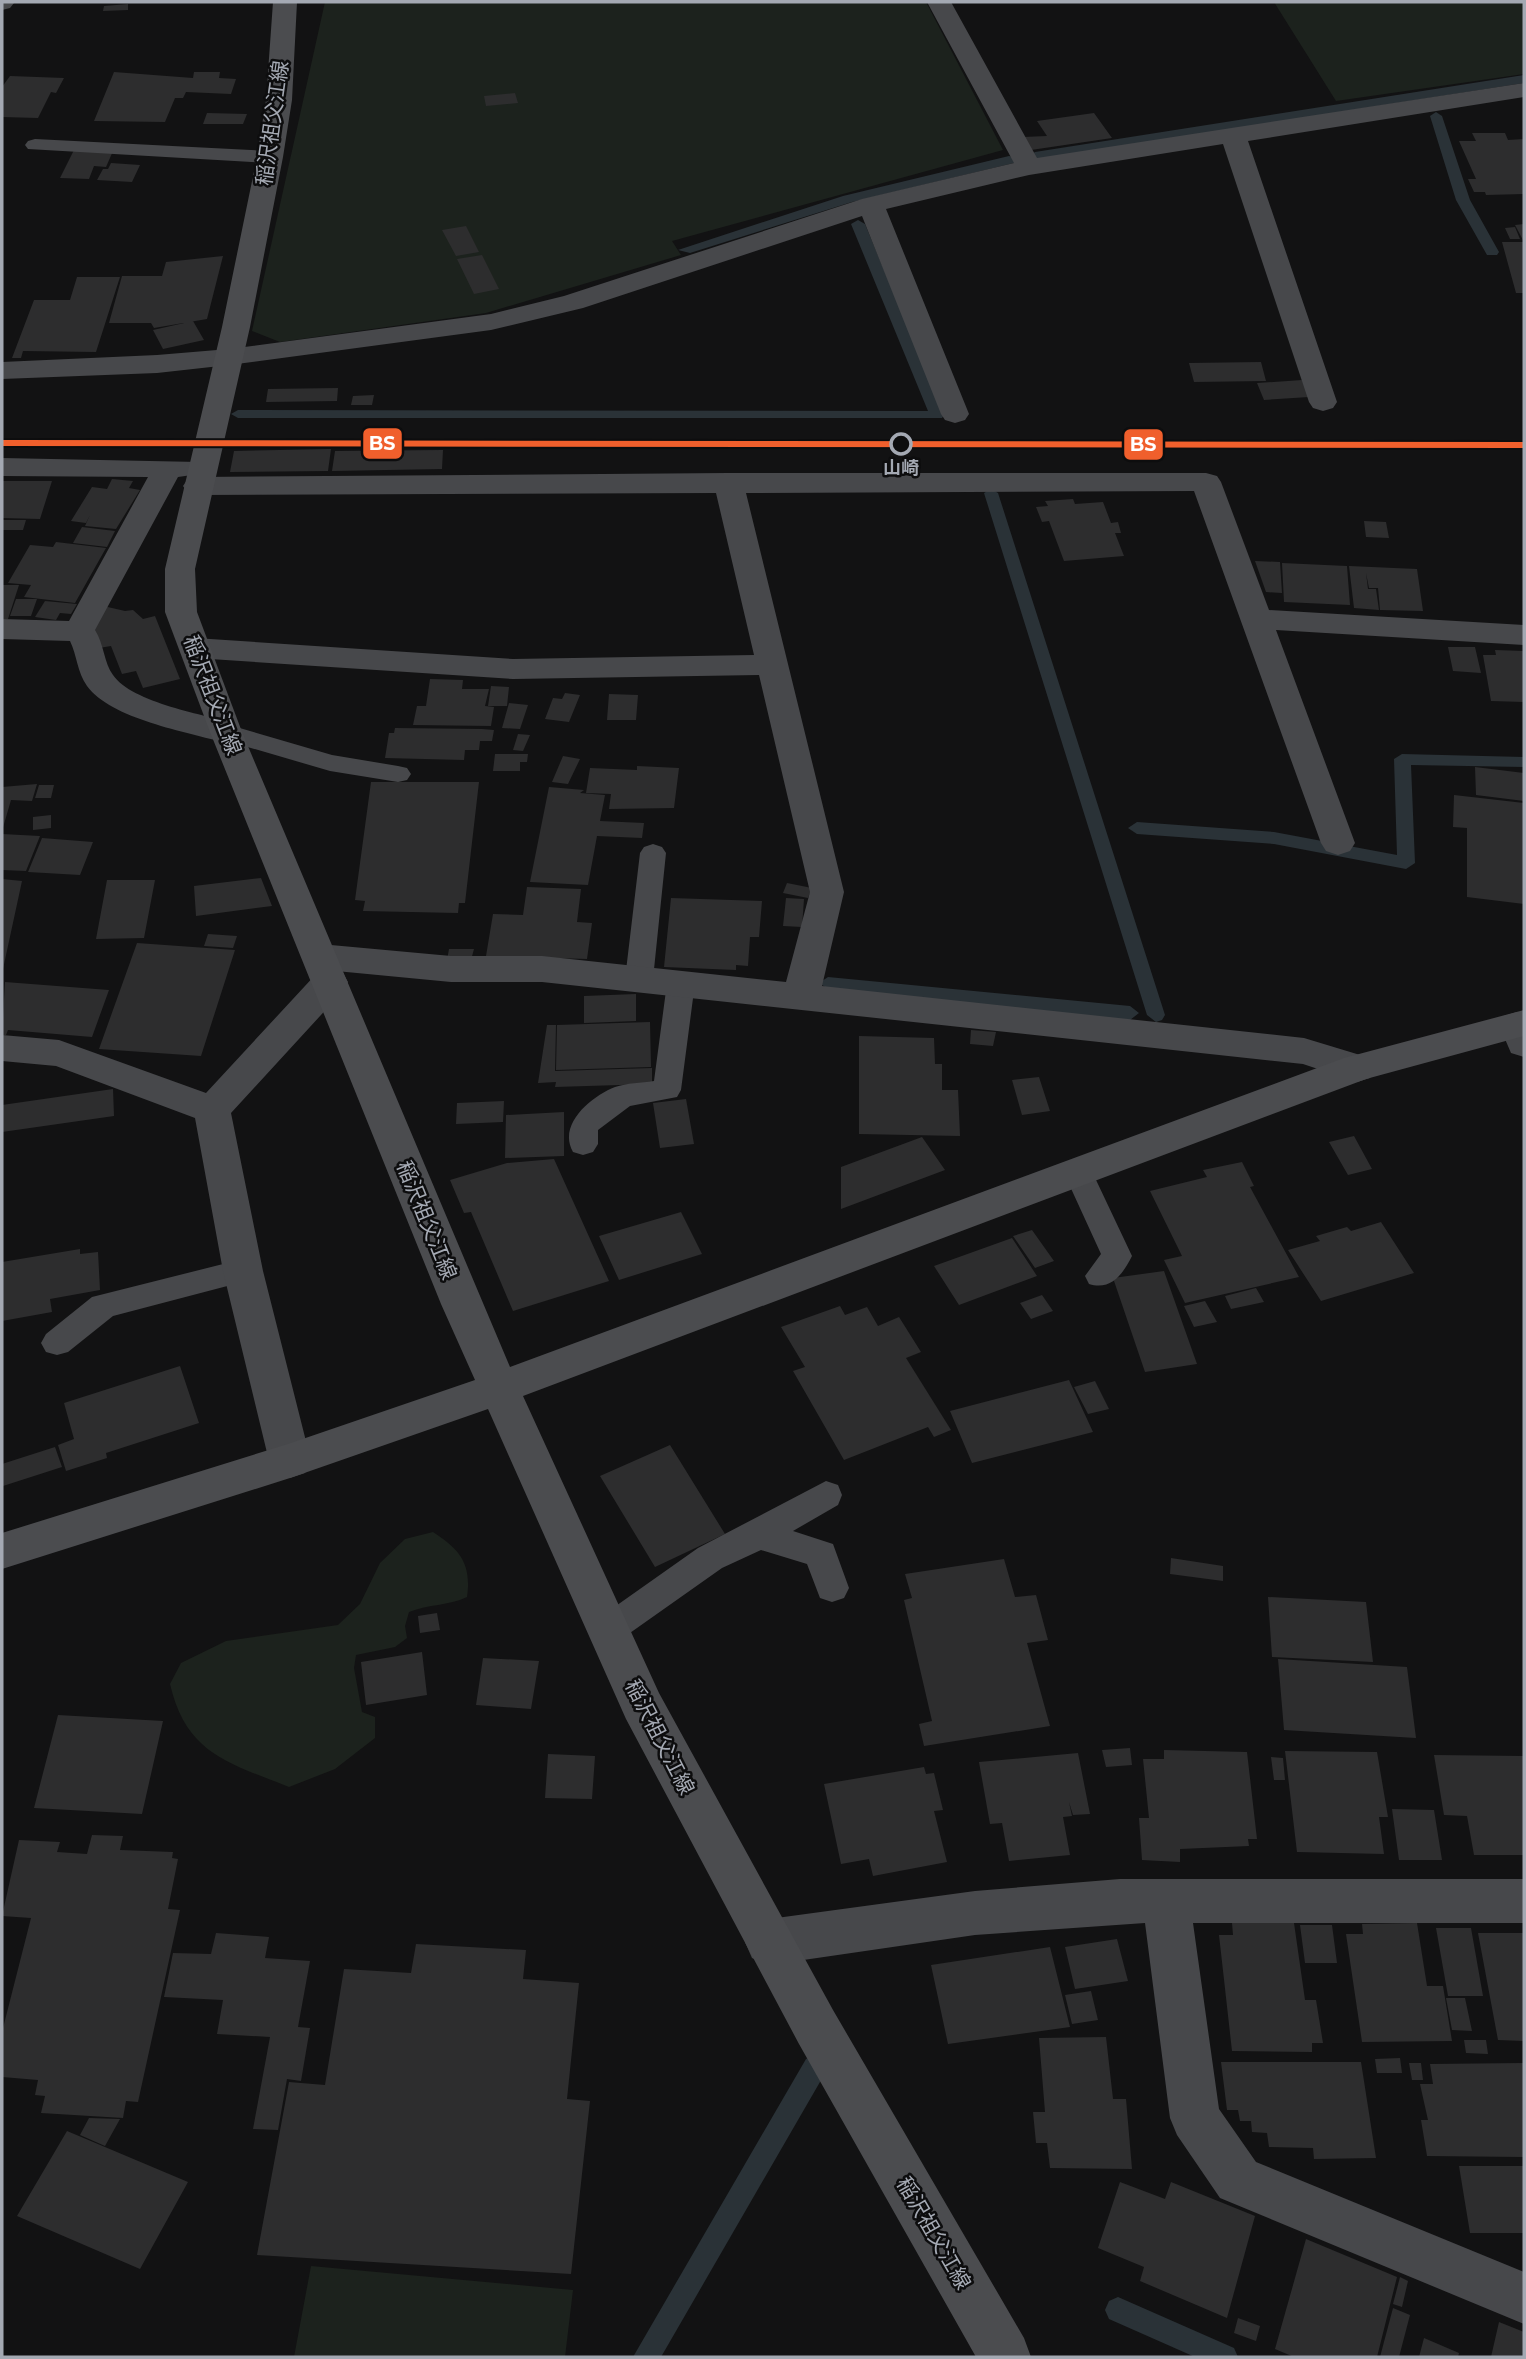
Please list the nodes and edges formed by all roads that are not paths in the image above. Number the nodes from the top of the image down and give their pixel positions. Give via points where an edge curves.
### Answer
1 (285, 2) edge
2 (939, 2) edge
3 (1524, 90) edge
4 (1233, 135) junction
5 (35, 145) dead end
6 (270, 157) junction
7 (1029, 167) junction
8 (871, 205) junction
9 (229, 357) junction
10 (2, 371) edge
11 (1323, 402) dead end
12 (955, 414) dead end
13 (2, 467) edge
14 (168, 468) junction
15 (200, 477) junction
16 (728, 482) junction
17 (1256, 619) junction
18 (2, 629) edge
19 (79, 631) junction
20 (1524, 635) edge
21 (195, 648) junction
22 (771, 665) junction
23 (226, 732) junction
24 (398, 774) dead end
25 (1338, 843) dead end
26 (653, 853) dead end
27 (325, 969) junction
28 (639, 979) junction
29 (681, 983) junction
30 (801, 996) junction
31 (1522, 1031) edge
32 (2, 1048) edge
33 (1357, 1068) junction
34 (212, 1110) junction
35 (583, 1144) dead end
36 (1078, 1171) junction
37 (243, 1271) junction
38 (1100, 1276) dead end
39 (57, 1343) dead end
40 (497, 1389) junction
41 (290, 1461) junction
42 (826, 1495) dead end
43 (759, 1535) junction
44 (2, 1551) edge
45 (832, 1588) dead end
46 (608, 1630) junction
47 (1166, 1901) junction
48 (1524, 1901) edge
49 (769, 1942) junction
50 (1524, 2298) edge
51 (1005, 2357) edge

1 - 6 main road, 稲沢祖父江線
2 - 7 street
3 - 4 street
4 - 7 street
4 - 11 street
5 - 6 lane
6 - 9 main road, 稲沢祖父江線
7 - 8 street
8 - 9 street via 573,302 491,321
8 - 12 street
9 - 10 street
9 - 15 main road, 稲沢祖父江線
13 - 14 street
14 - 15 street
14 - 19 street
15 - 16 street
15 - 21 main road, 稲沢祖父江線 via 180,569 181,612
16 - 17 street via 1206,482
16 - 22 street
17 - 20 street
17 - 25 street
18 - 19 street
19 - 23 street via 89,643 99,680 123,699
21 - 22 street via 513,669
21 - 23 main road, 稲沢祖父江線
22 - 30 street via 827,892
23 - 24 lane via 330,763
23 - 27 main road, 稲沢祖父江線
26 - 28 lane
27 - 28 street via 542,969
27 - 34 street
27 - 40 main road, 稲沢祖父江線
28 - 29 street
29 - 30 street
29 - 35 lane via 667,1090 622,1096 583,1126
30 - 33 street via 1304,1051
31 - 33 main road
32 - 34 street via 59,1054
33 - 36 main road
34 - 37 street
36 - 38 lane via 1117,1256
36 - 40 main road
37 - 39 lane via 103,1306
37 - 41 street
40 - 41 main road
40 - 46 main road, 稲沢祖父江線
41 - 44 main road
42 - 43 lane
43 - 45 lane via 821,1554
43 - 46 lane via 710,1558
46 - 49 main road, 稲沢祖父江線 via 642,1705
47 - 48 street
47 - 49 street via 975,1913
47 - 50 street via 1195,2118 1238,2180
49 - 51 main road, 稲沢祖父江線

